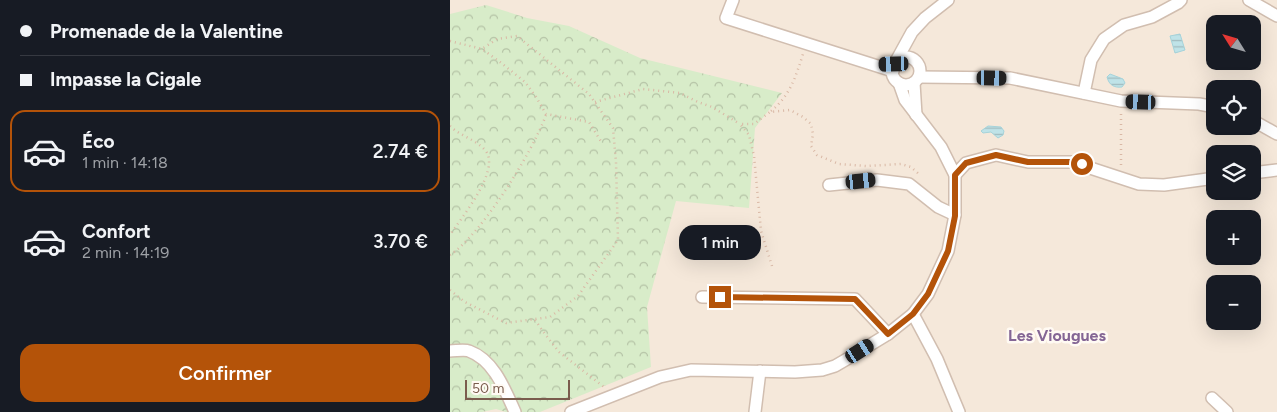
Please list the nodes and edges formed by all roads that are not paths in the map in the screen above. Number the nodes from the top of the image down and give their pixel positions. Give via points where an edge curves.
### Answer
1 (733, 0) edge
2 (948, 0) edge
3 (1181, 0) edge
4 (1249, 0) edge
5 (1277, 16) edge
6 (912, 32) junction
7 (912, 59) junction
8 (894, 66) junction
9 (937, 77) junction
10 (917, 80) junction
11 (899, 83) junction
12 (1084, 94) junction
13 (1206, 106) edge
14 (916, 115) junction
15 (1261, 125) edge
16 (1277, 134) edge
17 (1277, 170) edge
18 (1261, 172) edge
19 (955, 175) junction
20 (1206, 179) edge
21 (829, 185) dead end
22 (955, 216) junction
23 (702, 296) dead end
24 (913, 314) junction
25 (888, 334) junction
26 (450, 351) edge
27 (760, 371) junction
28 (1212, 398) dead end
29 (515, 412) edge
30 (571, 412) edge
31 (755, 412) edge
32 (959, 412) edge
33 (1227, 412) edge

1 - 8 street via 726,18 874,65
2 - 6 street
3 - 12 street via 1152,17 1124,25 1104,39 1091,60
4 - 5 street
6 - 7 street
6 - 8 street
7 - 8 street via 902,58
7 - 9 street
7 - 10 street via 920,69
8 - 11 street via 895,80
9 - 10 street
9 - 12 street via 1010,78
10 - 11 street via 904,85
10 - 14 street
11 - 14 street via 905,100
12 - 13 street via 1121,101
14 - 19 street via 941,147
15 - 16 street
17 - 18 street
19 - 20 street via 966,163 996,155 1028,162 1072,162 1139,184
19 - 22 street
21 - 22 street via 877,180 909,184
22 - 24 street via 948,251 928,294
23 - 25 street via 855,299
24 - 25 street
24 - 32 street via 937,359
25 - 27 street via 835,366 822,370
26 - 29 street via 468,350 484,360 502,384
27 - 30 street via 691,370 660,376
27 - 31 street
28 - 33 street

